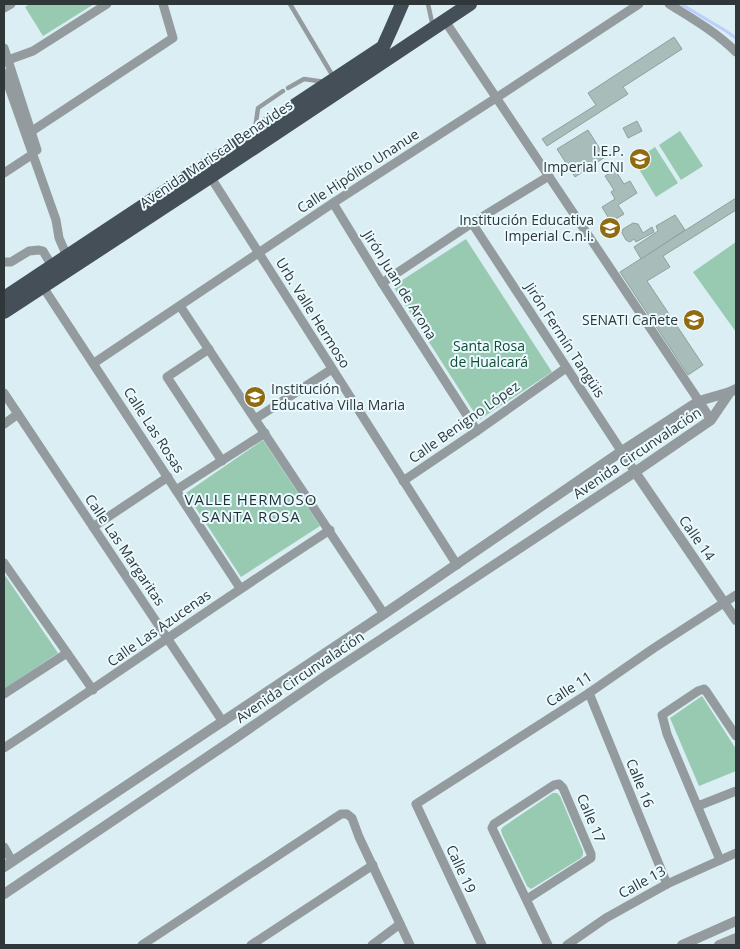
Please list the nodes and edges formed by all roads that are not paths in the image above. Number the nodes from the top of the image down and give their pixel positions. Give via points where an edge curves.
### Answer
1 (11, 4) edge
2 (108, 4) edge
3 (163, 4) edge
4 (290, 4) edge
5 (402, 4) edge
6 (428, 4) edge
7 (470, 4) edge
8 (639, 4) edge
9 (669, 4) edge
10 (4, 8) edge
11 (439, 25) junction
12 (392, 28) junction
13 (411, 43) junction
14 (4, 48) edge
15 (736, 52) edge
16 (8, 60) junction
17 (4, 73) edge
18 (332, 81) junction
19 (288, 88) dead end
20 (283, 91) dead end
21 (496, 98) junction
22 (32, 131) junction
23 (254, 132) junction
24 (33, 154) junction
25 (39, 172) junction
26 (207, 172) junction
27 (4, 173) edge
28 (549, 176) junction
29 (333, 203) junction
30 (472, 223) junction
31 (259, 253) junction
32 (67, 256) junction
33 (4, 262) edge
34 (52, 266) junction
35 (382, 283) junction
36 (43, 287) junction
37 (4, 298) edge
38 (180, 306) junction
39 (4, 312) edge
40 (209, 349) junction
41 (94, 364) junction
42 (566, 368) junction
43 (332, 369) junction
44 (733, 390) edge
45 (4, 393) edge
46 (699, 400) junction
47 (18, 414) junction
48 (256, 419) junction
49 (711, 420) junction
50 (4, 424) edge
51 (477, 431) junction
52 (265, 433) junction
53 (622, 451) junction
54 (222, 460) junction
55 (635, 472) junction
56 (168, 477) junction
57 (403, 481) junction
58 (176, 490) junction
59 (93, 527) junction
60 (330, 530) junction
61 (4, 563) edge
62 (457, 565) junction
63 (240, 588) junction
64 (736, 595) edge
65 (725, 603) junction
66 (384, 614) junction
67 (736, 620) edge
68 (373, 622) junction
69 (384, 637) junction
70 (167, 639) junction
71 (67, 653) junction
72 (318, 658) junction
73 (327, 675) junction
74 (93, 690) junction
75 (589, 693) junction
76 (4, 694) edge
77 (222, 722) junction
78 (736, 736) edge
79 (4, 748) edge
80 (736, 791) edge
81 (416, 804) joint
82 (698, 806) junction
83 (4, 847) edge
84 (736, 853) edge
85 (720, 860) junction
86 (8, 864) edge
87 (373, 865) junction
88 (667, 884) junction
89 (4, 894) edge
90 (527, 899) junction
91 (736, 921) edge
92 (400, 924) junction
93 (736, 938) edge
94 (694, 942) edge
95 (142, 945) edge
96 (251, 945) edge
97 (372, 945) edge
98 (410, 945) edge
99 (482, 945) edge
100 (548, 945) edge
101 (566, 945) edge
102 (682, 945) edge
103 (719, 945) edge

1 - 10 street
2 - 16 street via 33,51
3 - 22 street via 173,38
4 - 18 lane
5 - 12 highway
6 - 11 lane
7 - 11 highway, Avenida Mariscal Benavides
8 - 21 street, Calle Hipólito Unanue
9 - 15 street via 723,39
11 - 13 highway, Avenida Mariscal Benavides
11 - 21 street
12 - 13 highway
12 - 18 highway, Avenida Mariscal Benavides via 383,47
13 - 26 highway, Avenida Mariscal Benavides
14 - 16 street
16 - 22 street
17 - 24 street
18 - 19 lane via 304,79
18 - 23 highway, Avenida Mariscal Benavides
20 - 23 lane via 258,108
21 - 28 street
21 - 29 street, Calle Hipólito Unanue
22 - 25 street via 41,163
23 - 26 highway, Avenida Mariscal Benavides
24 - 25 street
24 - 27 street
25 - 32 street
26 - 31 street, Urb. Valle Hermoso
26 - 32 highway, Avenida Mariscal Benavides
26 - 36 highway, Avenida Mariscal Benavides
28 - 30 street
28 - 46 street
29 - 31 street, Calle Hipólito Unanue
29 - 35 street, Jirón Juan de Arona
30 - 35 street
30 - 42 street, Jirón Fermín Tangüis
31 - 38 street, Calle Hipólito Unanue
31 - 43 street, Urb. Valle Hermoso
32 - 34 highway, Avenida Mariscal Benavides
33 - 34 street via 39,250
34 - 37 highway, Avenida Mariscal Benavides
35 - 51 street, Jirón Juan de Arona
36 - 39 highway, Avenida Mariscal Benavides
36 - 41 street, Calle Las Rosas
38 - 40 street
38 - 41 street, Calle Hipólito Unanue
40 - 48 street
40 - 54 street via 167,378
41 - 56 street, Calle Las Rosas
42 - 51 street, Calle Benigno López
42 - 53 street, Jirón Fermín Tangüis
43 - 48 street
43 - 57 street, Urb. Valle Hermoso
44 - 46 street, Avenida Circunvalación
44 - 49 street, Avenida Circunvalación
45 - 47 street, Calle Las Margaritas
46 - 49 street
46 - 53 street, Avenida Circunvalación
47 - 50 street
47 - 59 street, Calle Las Margaritas
48 - 52 street
49 - 55 street, Avenida Circunvalación
51 - 57 street, Calle Benigno López
52 - 54 street
52 - 60 street
53 - 55 street, Jirón Fermín Tangüis
53 - 62 street, Avenida Circunvalación
54 - 58 street
55 - 65 street, Calle 14
55 - 69 street, Avenida Circunvalación
56 - 58 street, Calle Las Rosas
56 - 59 street
57 - 62 street, Urb. Valle Hermoso
58 - 63 street, Calle Las Rosas
59 - 70 street, Calle Las Margaritas
60 - 63 street, Calle Las Azucenas
60 - 66 street
61 - 71 street
62 - 66 street, Avenida Circunvalación
63 - 70 street, Calle Las Azucenas
64 - 65 street, Calle 11
65 - 67 street, Calle 14
65 - 75 street, Calle 11
66 - 68 street, Avenida Circunvalación
68 - 69 street
68 - 72 street, Avenida Circunvalación
69 - 73 street, Avenida Circunvalación
70 - 74 street, Calle Las Azucenas
70 - 77 street, Calle Las Margaritas
71 - 74 street
71 - 76 street
72 - 73 street
72 - 77 street, Avenida Circunvalación
73 - 89 street, Avenida Circunvalación
74 - 79 street, Calle Las Azucenas
75 - 81 street, Calle 11
75 - 88 street, Calle 16
77 - 86 street, Avenida Circunvalación
78 - 82 street via 704,689 662,715
80 - 82 street
81 - 99 street, Calle 19
82 - 85 street
83 - 86 street
84 - 85 street, Calle 13
85 - 88 street, Calle 13
87 - 92 street
87 - 95 street via 352,818 341,814
87 - 96 street
88 - 101 street, Calle 13
90 - 90 street, Calle 17 via 492,828 558,784 563,788 591,858
90 - 100 street, Calle 17
91 - 94 street
92 - 97 street
92 - 98 street
93 - 103 street
94 - 102 street

